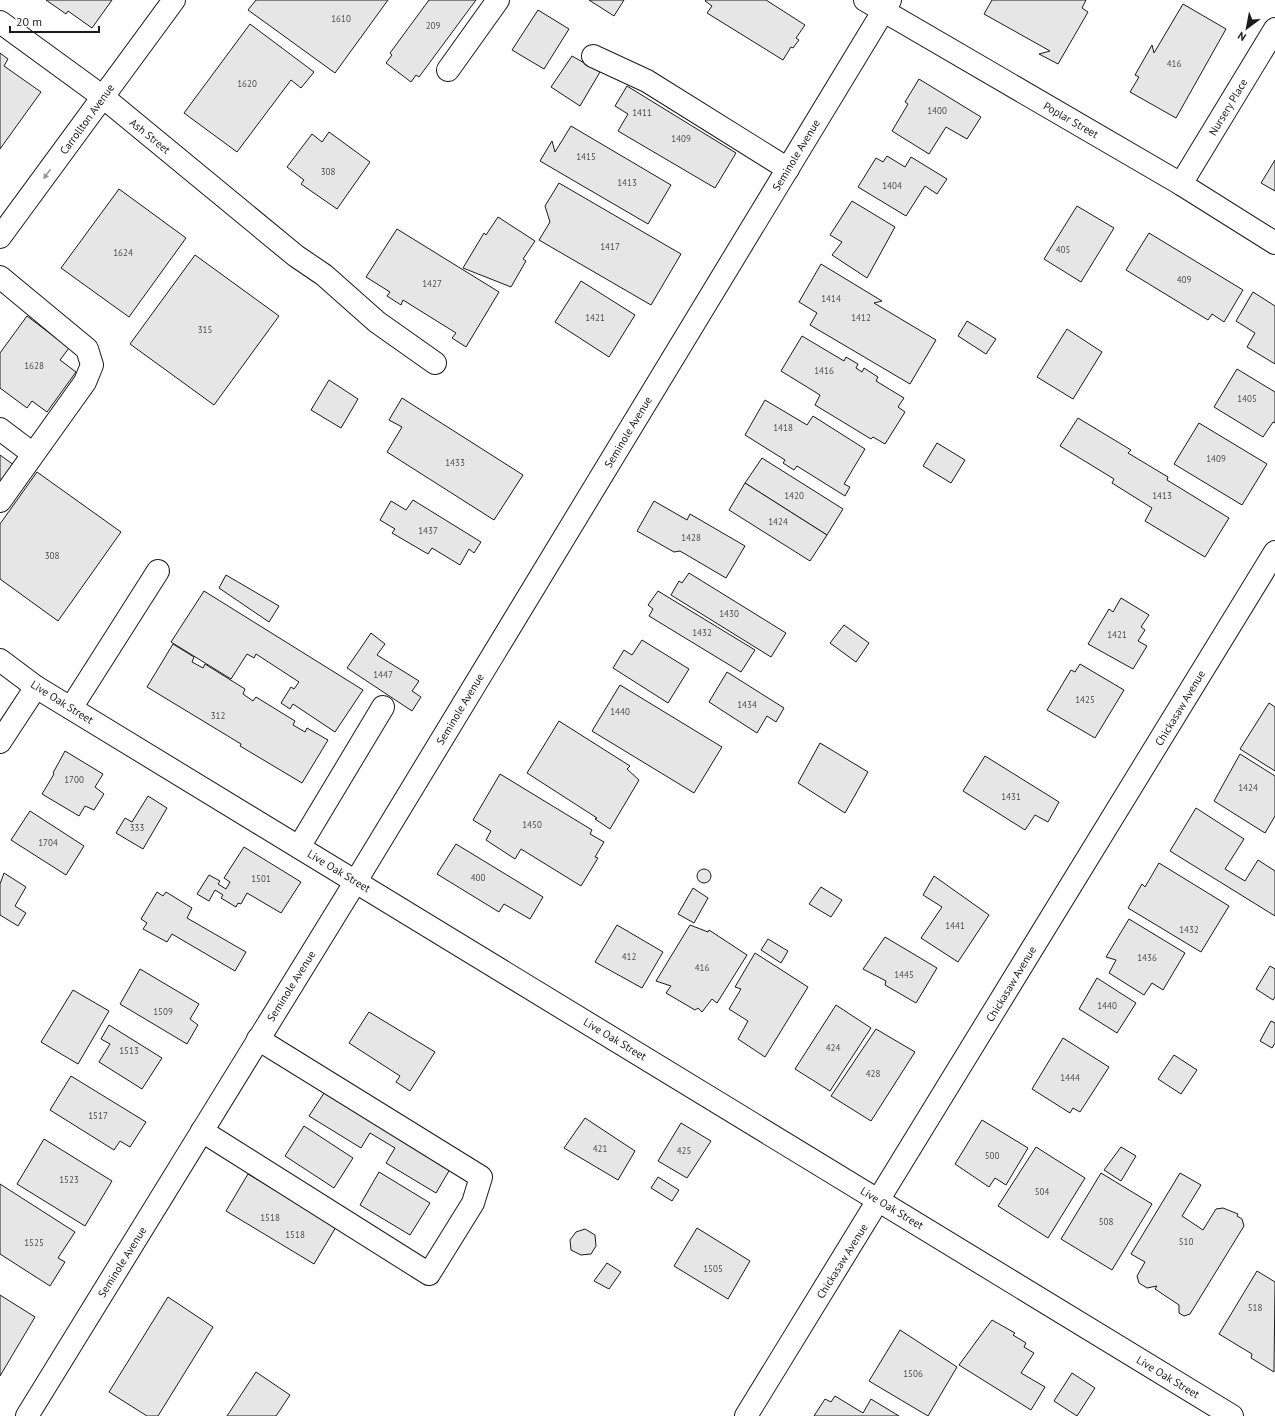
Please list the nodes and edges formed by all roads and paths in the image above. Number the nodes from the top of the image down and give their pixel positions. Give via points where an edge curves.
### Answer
1 (174, 0) edge
2 (498, 0) edge
3 (865, 0) edge
4 (887, 5) edge
5 (0, 22) edge
6 (1275, 29) edge
7 (593, 56) dead end
8 (448, 70) dead end
9 (103, 97) junction
10 (788, 169) junction
11 (1181, 184) junction
12 (0, 237) edge
13 (1275, 243) edge
14 (0, 277) edge
15 (435, 363) dead end
16 (0, 429) edge
17 (33, 454) junction
18 (0, 501) edge
19 (1275, 552) edge
20 (158, 571) dead end
21 (0, 660) edge
22 (36, 687) junction
23 (383, 707) dead end
24 (71, 708) junction
25 (0, 742) edge
26 (299, 847) junction
27 (356, 881) junction
28 (258, 1039) junction
29 (202, 1131) junction
30 (879, 1200) junction
31 (749, 1415) edge
32 (27, 1416) edge
33 (1232, 1416) edge

1 - 9 street, Carrollton Avenue
2 - 8 street
3 - 4 street, Poplar Street
4 - 10 street, Seminole Avenue
4 - 11 street, Poplar Street
5 - 9 street, Ash Street
6 - 11 street, Nursery Place
7 - 10 street via 647,81
9 -> 12 street, Carrollton Avenue
9 - 15 street, Ash Street via 296,256 324,275 377,322
10 - 27 street, Seminole Avenue
11 - 13 street, Poplar Street
14 - 17 street via 87,349 92,366 85,382
16 - 17 street
17 - 18 street
19 - 30 street, Chickasaw Avenue
20 - 24 street
21 - 22 street, Live Oak Street
22 - 24 street, Live Oak Street
22 - 25 street
23 - 26 street
24 - 26 street, Live Oak Street
26 - 27 street, Live Oak Street
27 - 28 street, Seminole Avenue
27 - 30 street, Live Oak Street
28 - 29 street, Seminole Avenue
28 - 29 street via 481,1177 473,1203 429,1274
29 - 32 street, Seminole Avenue
30 - 31 street, Chickasaw Avenue
30 - 33 street, Live Oak Street

